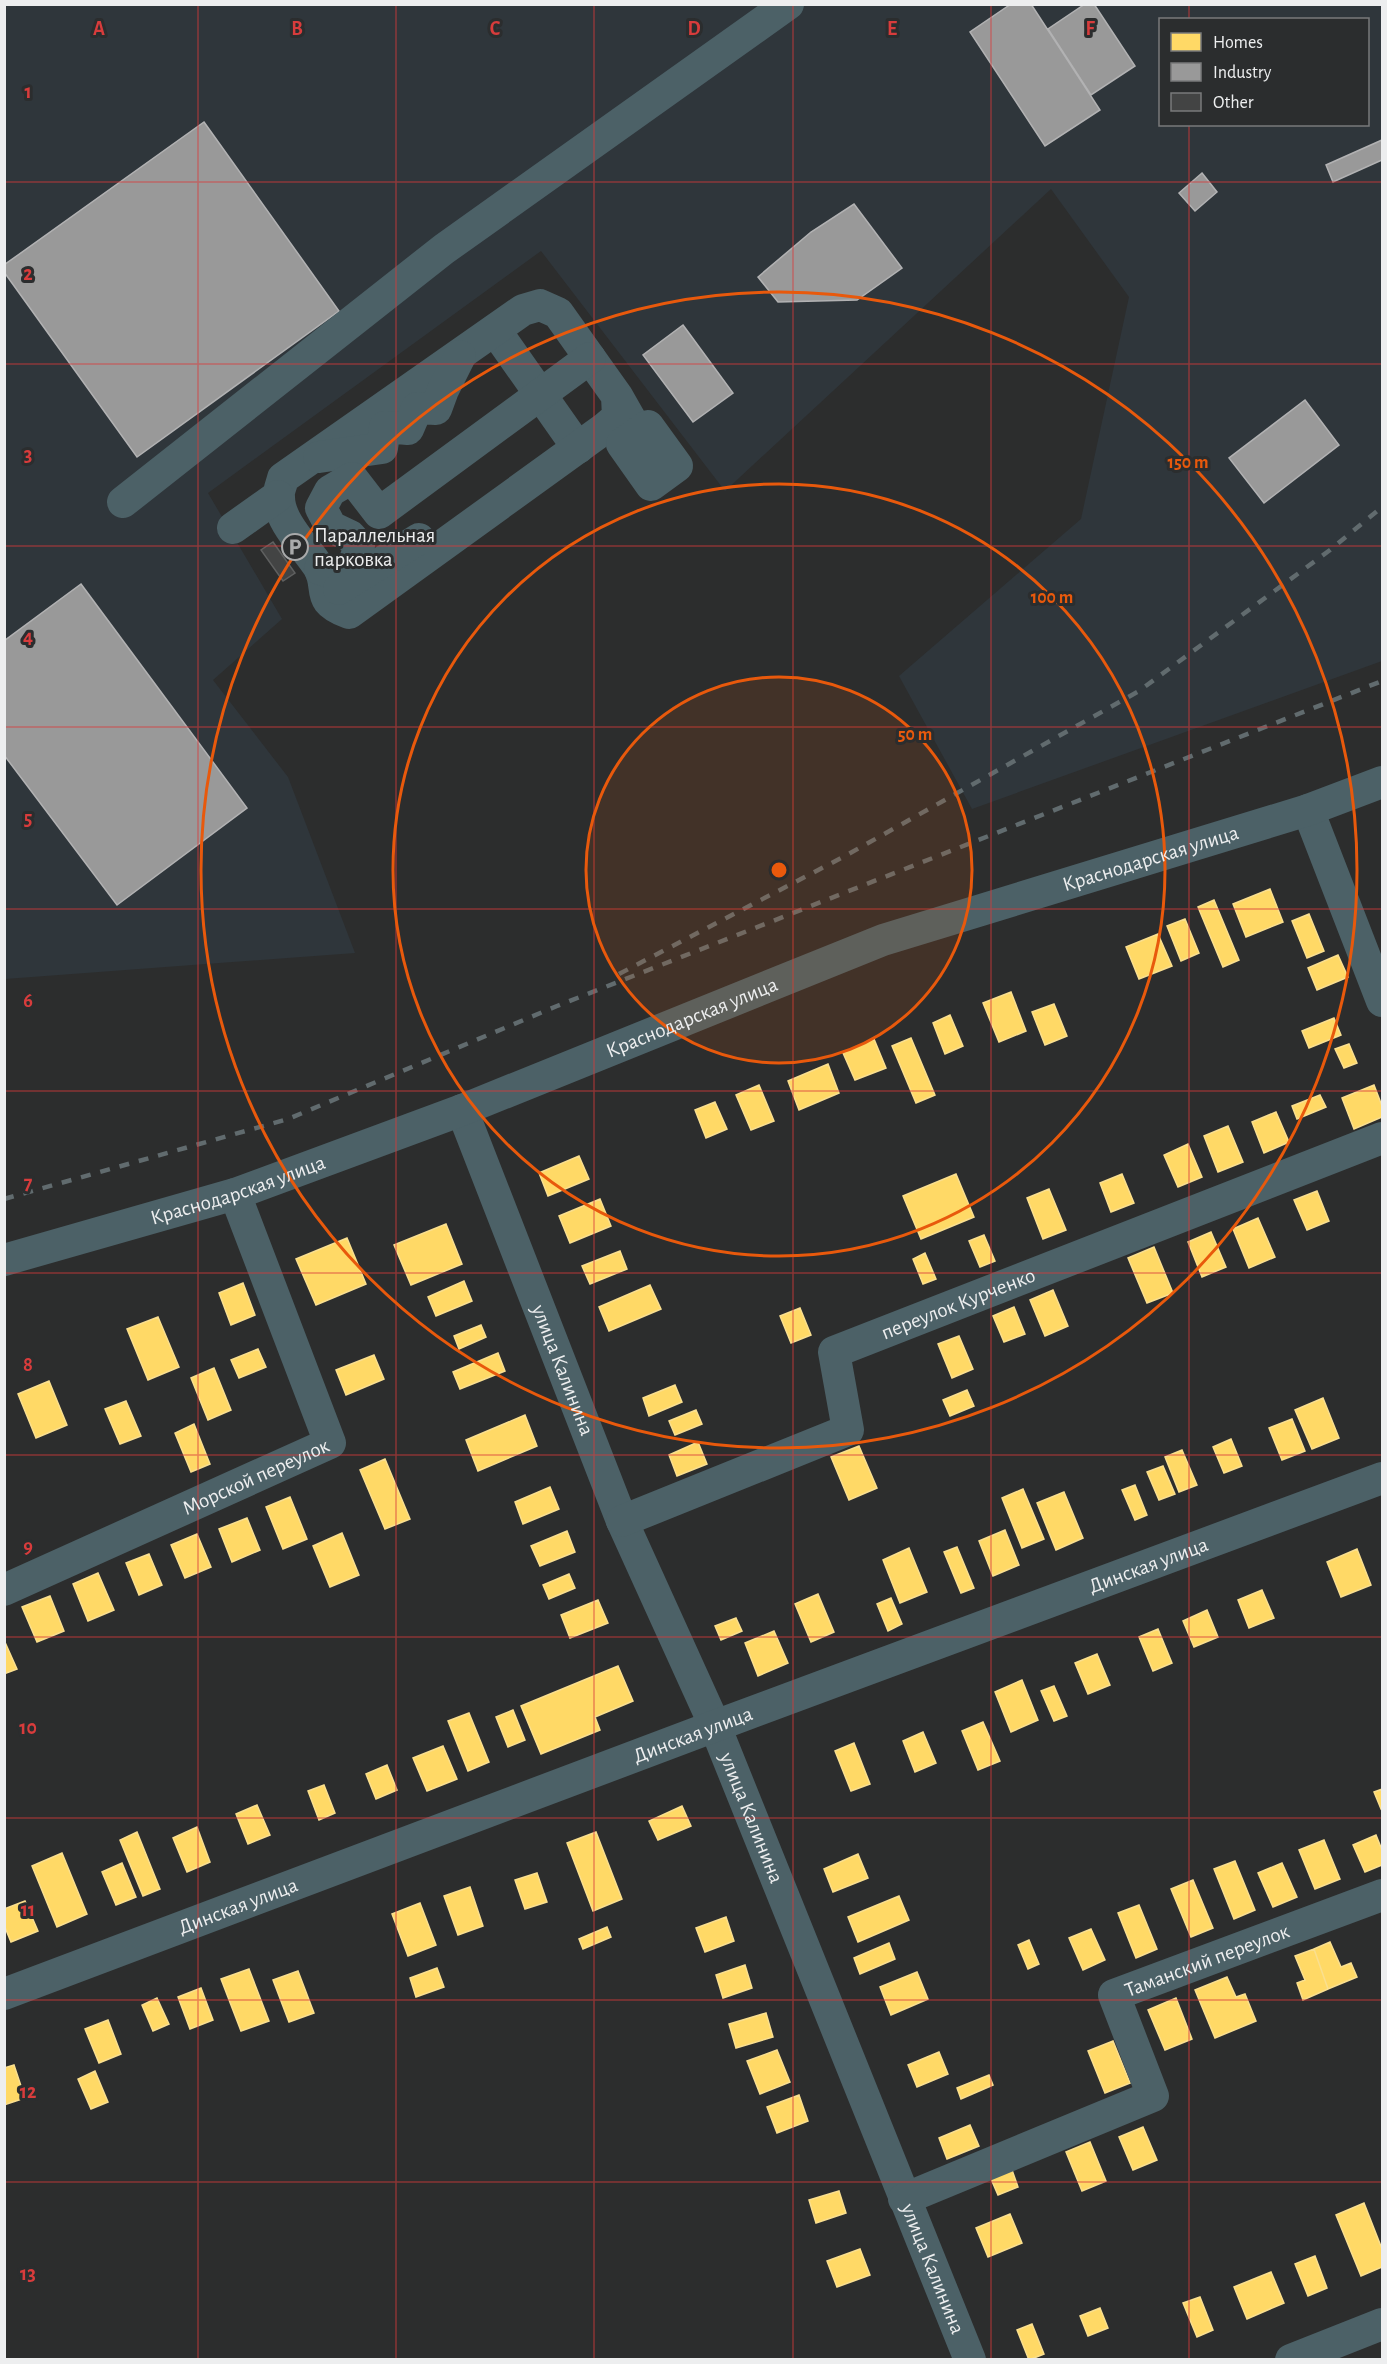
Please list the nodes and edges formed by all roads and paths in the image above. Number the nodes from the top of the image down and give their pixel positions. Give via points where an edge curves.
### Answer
1 (788, 4) edge
2 (495, 330) junction
3 (590, 358) junction
4 (540, 393) junction
5 (578, 448) junction
6 (279, 496) junction
7 (123, 502) dead end
8 (473, 525) junction
9 (233, 528) dead end
10 (322, 582) junction
11 (1383, 782) edge
12 (1308, 810) junction
13 (1383, 1001) edge
14 (462, 1110) junction
15 (1383, 1138) edge
16 (235, 1194) junction
17 (4, 1260) edge
18 (1383, 1478) edge
19 (622, 1521) junction
20 (4, 1590) edge
21 (715, 1726) junction
22 (1383, 1895) edge
23 (4, 1995) edge
24 (904, 2199) junction
25 (1383, 2324) edge
26 (1294, 2359) edge
27 (970, 2360) edge

1 - 7 street via 444,249
2 - 3 street via 523,310 540,305 558,313
2 - 4 street
2 - 6 street via 283,478
3 - 4 street
3 - 5 street via 617,396 624,433
4 - 5 street
4 - 10 street via 379,513 352,477 330,491 321,508 331,527 350,536 359,546 355,562
5 - 8 street
6 - 9 street
6 - 10 street via 285,519
8 - 10 street via 446,523 378,566
8 - 10 street via 349,613 334,608
11 - 12 street, Краснодарская улица
12 - 13 street
12 - 14 street, Краснодарская улица via 883,940
14 - 16 street, Краснодарская улица
14 - 19 street, улица Калинина
15 - 19 street, переулок Курченко via 834,1352 848,1430
16 - 17 street, Краснодарская улица
16 - 20 street, Морской переулок via 330,1443
18 - 21 street, Динская улица
19 - 21 street, улица Калинина
21 - 23 street, Динская улица
21 - 24 street, улица Калинина
22 - 24 street, Таманский переулок via 1114,1995 1153,2096
24 - 27 street, улица Калинина
25 - 26 street

